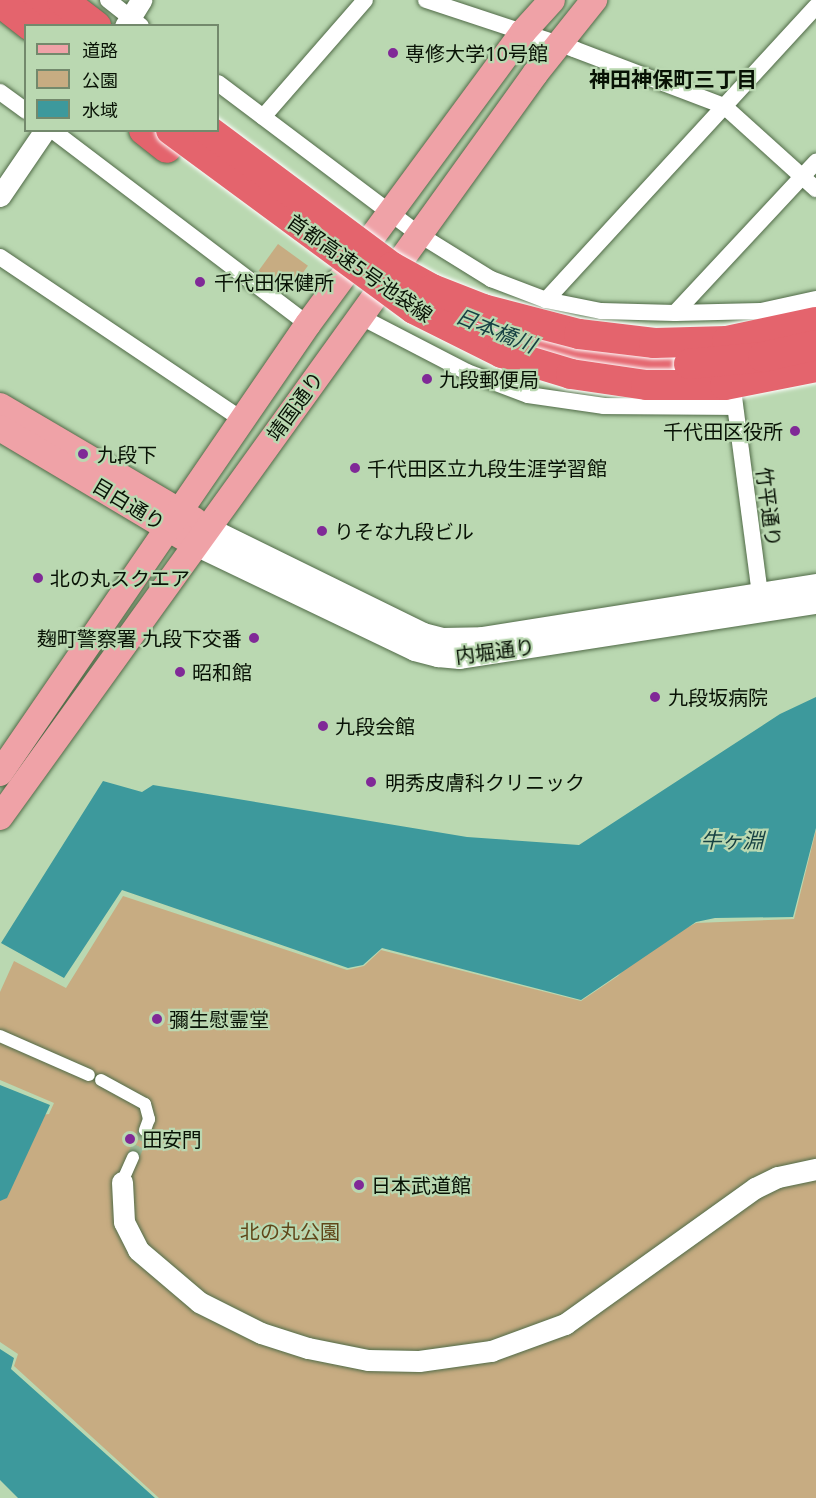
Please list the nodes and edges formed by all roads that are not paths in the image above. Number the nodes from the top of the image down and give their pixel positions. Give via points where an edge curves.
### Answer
1 (32, 0) edge
2 (62, 0) edge
3 (108, 0) edge
4 (365, 0) edge
5 (426, 0) edge
6 (552, 0) edge
7 (594, 0) edge
8 (0, 2) edge
9 (816, 6) edge
10 (135, 17) edge
11 (0, 21) edge
12 (28, 24) edge
13 (63, 24) edge
14 (93, 24) edge
15 (523, 32) junction
16 (24, 39) edge
17 (557, 44) junction
18 (219, 84) edge
19 (0, 92) edge
20 (724, 106) junction
21 (24, 110) edge
22 (219, 116) edge
23 (263, 117) junction
24 (44, 132) edge
25 (55, 132) edge
26 (147, 132) edge
27 (174, 132) edge
28 (211, 132) edge
29 (816, 162) edge
30 (802, 177) junction
31 (816, 189) edge
32 (0, 196) edge
33 (385, 219) junction
34 (416, 240) junction
35 (0, 257) edge
36 (380, 258) junction
37 (405, 275) junction
38 (816, 299) edge
39 (546, 300) junction
40 (414, 309) junction
41 (363, 312) junction
42 (675, 313) junction
43 (729, 318) junction
44 (816, 322) edge
45 (308, 324) junction
46 (816, 345) edge
47 (816, 367) edge
48 (734, 402) junction
49 (0, 406) edge
50 (243, 420) junction
51 (0, 428) edge
52 (176, 520) junction
53 (202, 537) junction
54 (816, 585) edge
55 (761, 603) junction
56 (816, 603) edge
57 (0, 773) edge
58 (0, 817) edge
59 (0, 1036) edge
60 (145, 1130) tunnel mouth
61 (133, 1157) tunnel mouth
62 (816, 1169) edge
63 (123, 1182) joint

1 - 13 highway
2 - 14 highway
3 - 10 street
4 - 23 street
5 - 15 street
6 - 15 main road, 靖国通り
7 - 17 main road, 靖国通り
8 - 12 highway
9 - 20 street
11 - 16 highway
15 - 17 street
15 - 33 main road, 靖国通り
17 - 20 street
17 - 34 main road, 靖国通り
18 - 23 street
19 - 21 street
20 - 30 street
20 - 39 street
22 - 36 highway, bridge
23 - 33 street
24 - 32 street
25 - 45 street
26 - 40 highway, bridge via 352,274
27 - 40 highway, 首都高速5号池袋線, bridge
28 - 36 highway, 首都高速5号池袋線, bridge
29 - 30 street
30 - 31 street
30 - 42 street
33 - 34 street
33 - 45 main road, 靖国通り, bridge
34 - 39 street via 491,279
34 - 41 main road, 靖国通り, bridge
35 - 50 street
36 - 37 highway, 首都高速5号池袋線, bridge
37 - 44 highway, 首都高速5号池袋線, bridge via 483,309 616,340 727,342
37 - 46 highway, 首都高速5号池袋線, bridge via 452,305 508,332 611,359 728,363
38 - 43 street
39 - 42 street via 601,312
40 - 47 highway, 首都高速5号池袋線, bridge via 502,353 608,381 724,386
41 - 48 street via 466,372 528,395 604,406
41 - 53 main road, 靖国通り
42 - 43 street
43 - 48 street, 竹平通り, bridge
45 - 50 main road, 靖国通り
48 - 55 street, 竹平通り
49 - 52 main road, 目白通り
50 - 52 main road, 靖国通り
51 - 52 main road, 目白通り
52 - 53 main road, 目白通り
52 - 57 main road, 靖国通り
53 - 55 main road, 内堀通り via 415,650 438,657 460,658
53 - 58 main road, 靖国通り
54 - 55 main road, 内堀通り
55 - 56 main road, 内堀通り
59 - 60 street via 145,1104 149,1119
61 - 63 street
62 - 63 street via 778,1177 755,1188 565,1323 491,1351 419,1361 368,1360 308,1348 261,1333 199,1302 138,1250 124,1222

